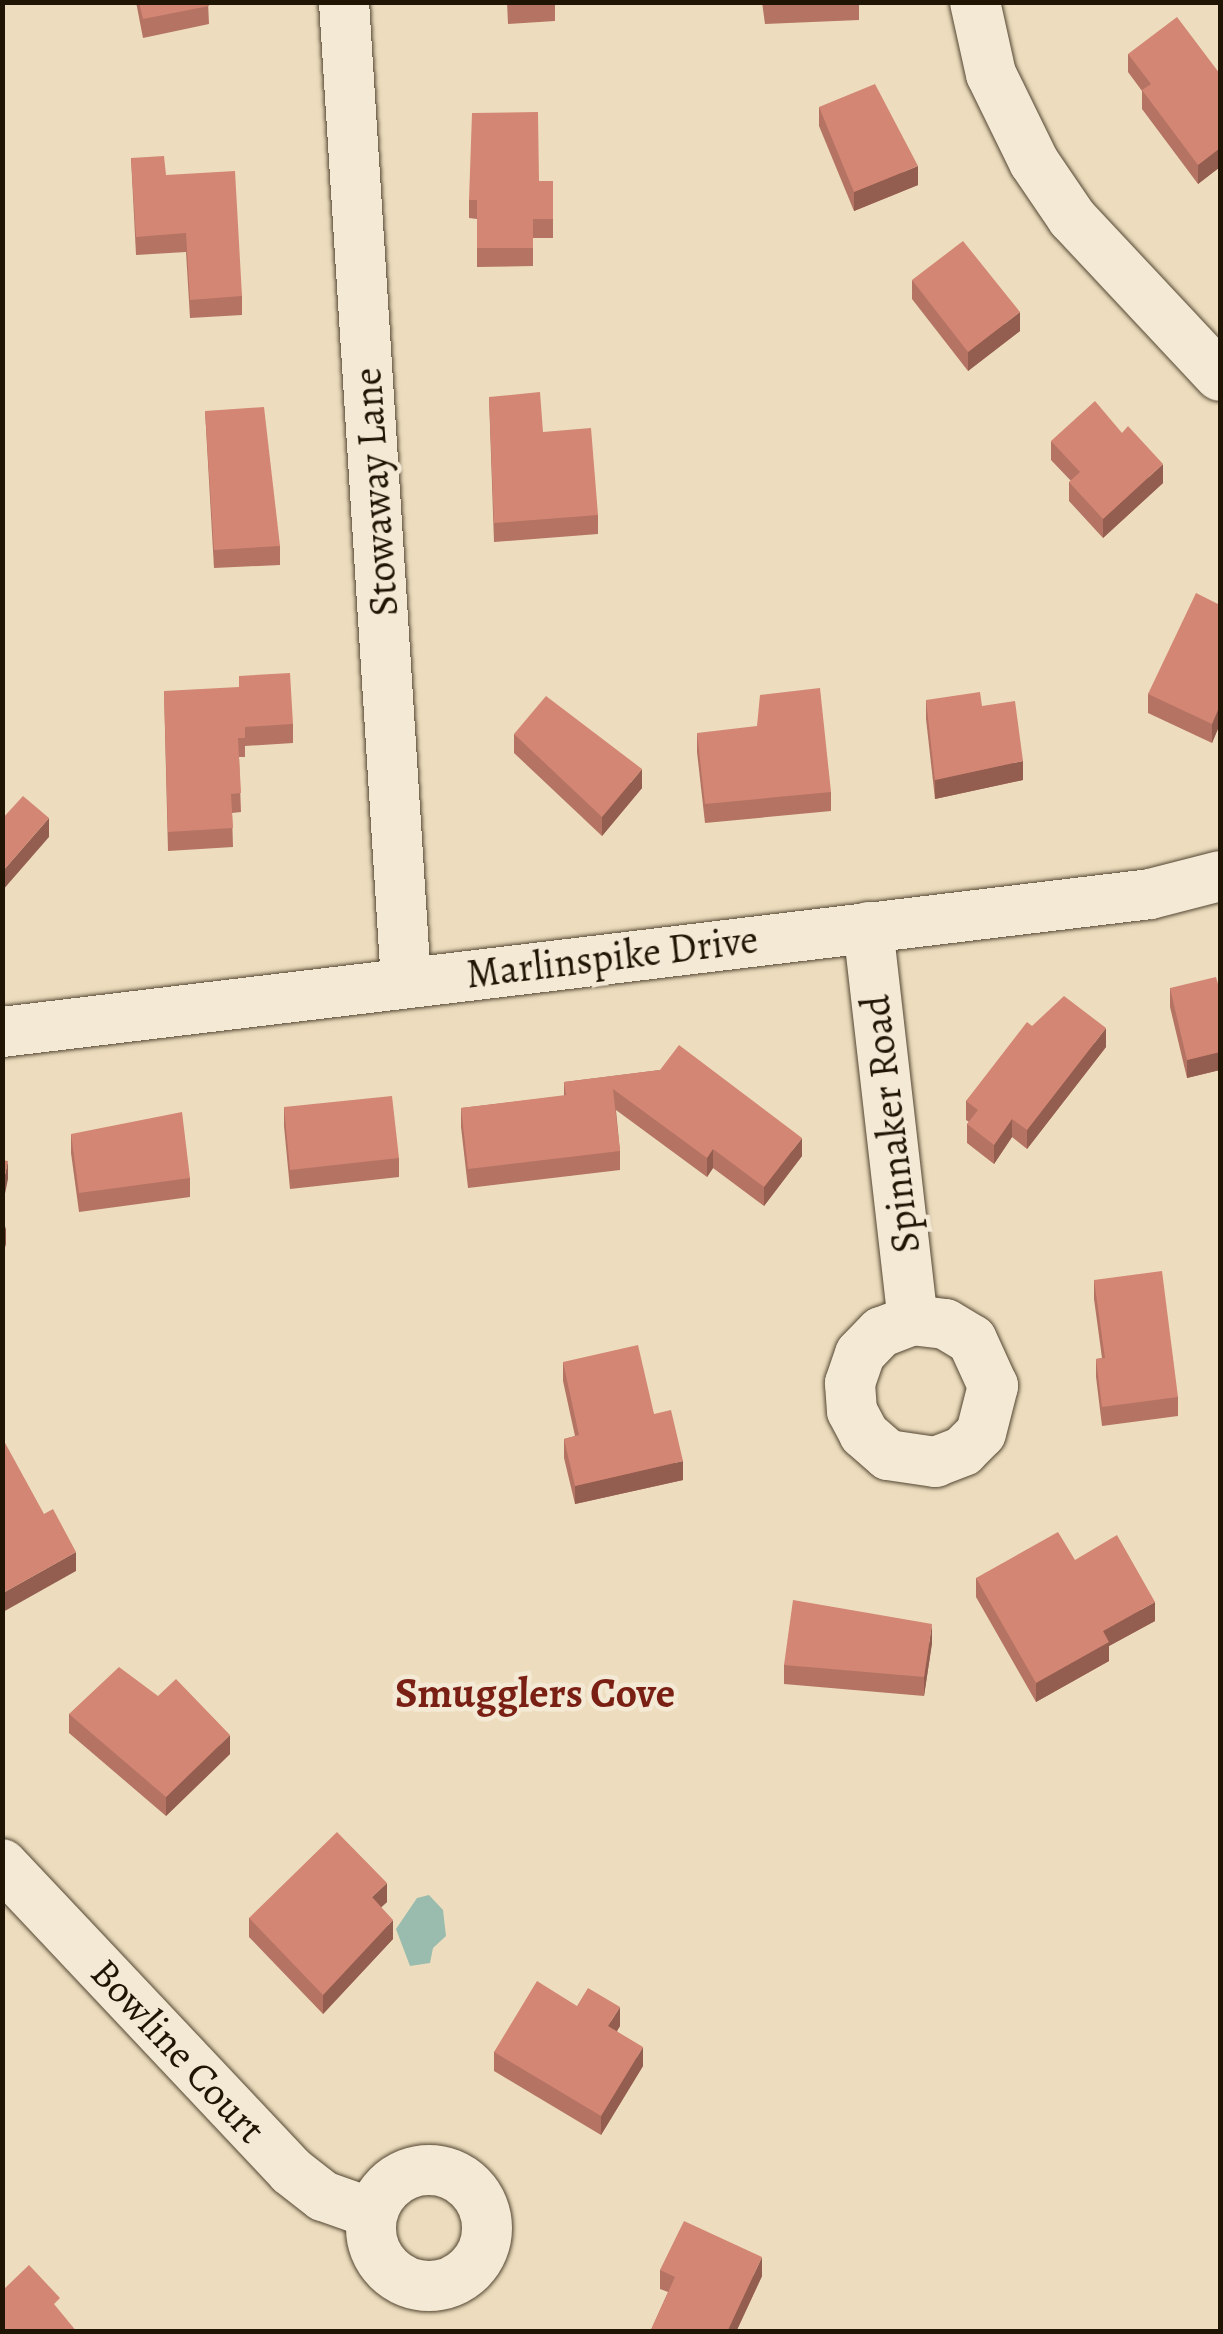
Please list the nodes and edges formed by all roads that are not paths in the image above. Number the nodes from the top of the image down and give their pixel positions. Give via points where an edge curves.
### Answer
1 (344, 2) edge
2 (975, 2) edge
3 (1220, 376) edge
4 (1220, 876) edge
5 (868, 927) junction
6 (406, 980) junction
7 (2, 1032) edge
8 (913, 1320) dead end
9 (2, 1864) edge
10 (372, 2214) dead end

1 - 6 street, Stowaway Lane
2 - 3 street via 991,74 1034,162 1072,218
4 - 5 street, Marlinspike Drive via 1163,892
5 - 6 street, Marlinspike Drive
5 - 8 street, Spinnaker Road
6 - 7 street, Marlinspike Drive
9 - 10 street, Bowline Court via 290,2171 323,2196

